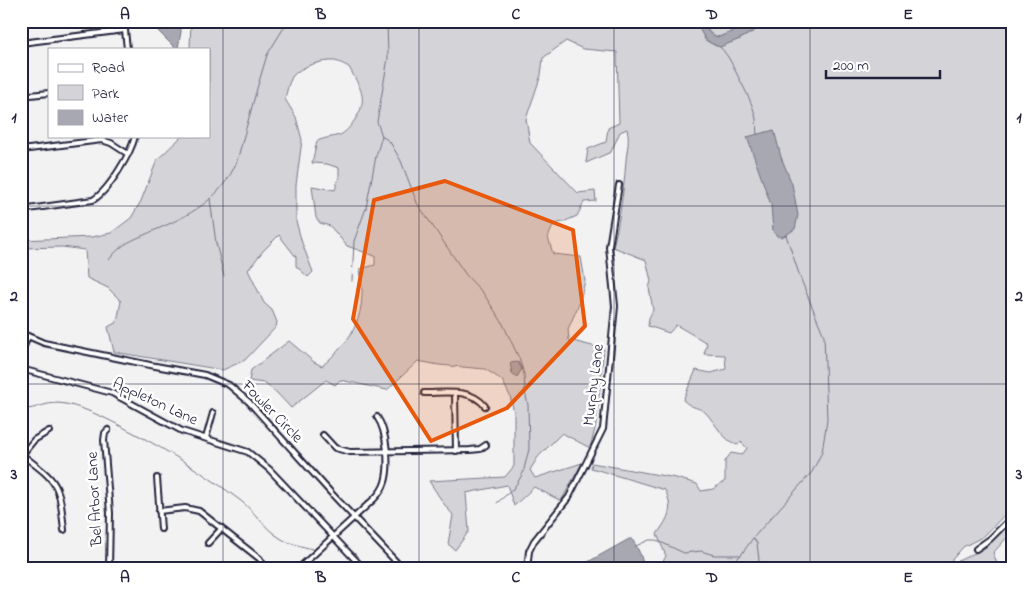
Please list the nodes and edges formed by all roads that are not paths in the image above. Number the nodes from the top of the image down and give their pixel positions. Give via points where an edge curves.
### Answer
1 (124, 21) edge
2 (125, 30) junction
3 (21, 42) edge
4 (127, 48) edge
5 (48, 93) edge
6 (21, 96) edge
7 (134, 138) edge
8 (21, 150) edge
9 (128, 154) junction
10 (619, 185) dead end
11 (21, 210) edge
12 (21, 333) edge
13 (28, 337) junction
14 (21, 353) edge
15 (21, 369) edge
16 (424, 393) dead end
17 (455, 393) junction
18 (485, 406) dead end
19 (213, 413) dead end
20 (377, 417) dead end
21 (108, 430) dead end
22 (49, 431) dead end
23 (322, 435) dead end
24 (206, 438) junction
25 (486, 445) dead end
26 (386, 451) junction
27 (456, 451) junction
28 (21, 455) edge
29 (157, 478) dead end
30 (159, 510) junction
31 (354, 517) junction
32 (1012, 517) edge
33 (222, 528) junction
34 (160, 529) dead end
35 (64, 530) dead end
36 (333, 537) junction
37 (208, 543) dead end
38 (976, 549) dead end
39 (109, 569) edge
40 (266, 569) edge
41 (298, 569) edge
42 (364, 569) edge
43 (403, 569) edge
44 (527, 569) edge

1 - 2 street
2 - 3 street
2 - 4 street
5 - 6 street
7 - 9 street
8 - 9 street via 102,140
9 - 11 street via 104,191 93,200
10 - 44 street, Murphy Lane via 609,247 615,306 602,429 569,497 531,545
12 - 13 street, Fowler Circle
13 - 14 street
13 - 31 street, Fowler Circle via 44,343 205,375 223,382 248,402
15 - 24 street, Appleton Lane via 118,396 172,427
16 - 17 street
17 - 18 street via 474,397
17 - 27 street
19 - 24 street
20 - 26 street via 384,430
21 - 39 street, Bel Arbor Lane via 104,440 110,513
22 - 28 street via 34,440
23 - 26 street via 342,451
24 - 36 street, Appleton Lane via 254,456
25 - 27 street via 476,450
26 - 27 street
26 - 31 street via 383,488
28 - 35 street via 46,473 56,485
29 - 30 street
30 - 33 street via 192,509
30 - 34 street
31 - 36 street
31 - 43 street, Fowler Circle
32 - 38 street
33 - 37 street
33 - 40 street via 260,559
36 - 41 street
36 - 42 street, Appleton Lane

